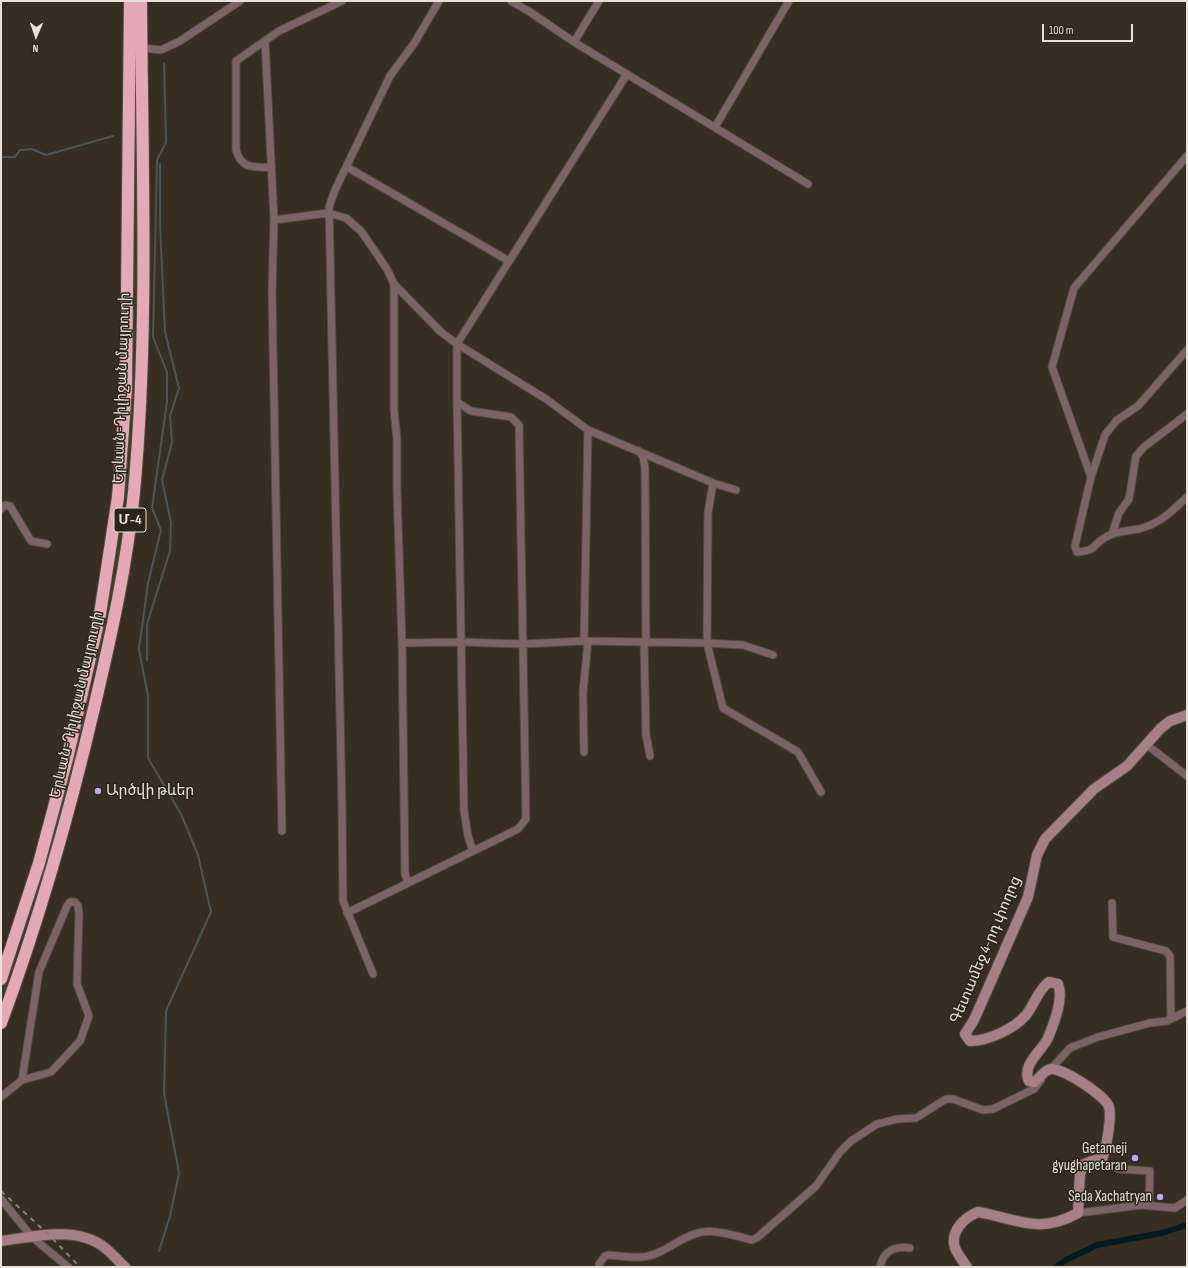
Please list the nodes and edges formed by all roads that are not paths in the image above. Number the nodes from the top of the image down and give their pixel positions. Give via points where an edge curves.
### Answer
1 (130, 1) edge
2 (141, 1) edge
3 (240, 1) edge
4 (342, 1) edge
5 (439, 1) edge
6 (511, 1) edge
7 (599, 1) edge
8 (789, 1) edge
9 (265, 41) junction
10 (574, 42) junction
11 (142, 48) junction
12 (627, 74) junction
13 (715, 127) junction
14 (1187, 156) edge
15 (347, 167) junction
16 (271, 168) junction
17 (808, 184) dead end
18 (328, 212) junction
19 (274, 220) junction
20 (509, 261) junction
21 (394, 284) junction
22 (457, 344) junction
23 (1187, 350) edge
24 (457, 402) junction
25 (1187, 414) edge
26 (588, 430) junction
27 (639, 451) junction
28 (1091, 477) junction
29 (713, 482) junction
30 (736, 490) dead end
31 (1187, 497) edge
32 (1187, 502) edge
33 (1178, 506) junction
34 (1, 509) edge
35 (1112, 534) junction
36 (47, 544) dead end
37 (586, 641) junction
38 (461, 642) junction
39 (645, 642) junction
40 (402, 643) junction
41 (707, 643) junction
42 (522, 644) junction
43 (772, 655) dead end
44 (1187, 716) edge
45 (1147, 745) junction
46 (584, 752) dead end
47 (650, 756) dead end
48 (1187, 776) edge
49 (821, 792) dead end
50 (282, 831) dead end
51 (474, 851) junction
52 (408, 882) junction
53 (1112, 903) dead end
54 (347, 913) junction
55 (373, 974) dead end
56 (1, 979) edge
57 (1187, 1011) edge
58 (1171, 1019) junction
59 (1, 1023) edge
60 (1050, 1069) junction
61 (22, 1080) junction
62 (1, 1097) edge
63 (1118, 1168) dead end
64 (1, 1199) edge
65 (1187, 1200) edge
66 (1149, 1206) junction
67 (1078, 1213) junction
68 (32, 1237) junction
69 (1, 1242) edge
70 (910, 1248) dead end
71 (599, 1264) dead end
72 (68, 1267) edge
73 (125, 1267) edge
74 (880, 1267) edge
75 (967, 1267) edge

1 - 56 highway, Երևան-Դիլիջան մայրուղի / Մ-4 via 126,389 118,496 100,614 68,755 39,863
2 - 11 highway, Երևան-Դիլիջան մայրուղի / Մ-4
3 - 11 street via 180,41 161,50
4 - 9 street via 298,21
5 - 15 street via 415,42 390,76
6 - 10 street
7 - 10 street
8 - 13 street
9 - 16 street
9 - 16 street via 238,58 235,65 236,150 239,159 246,166
10 - 12 street
11 - 59 highway, Երևան-Դիլիջան մայրուղի / Մ-4 via 144,147 141,388 134,495 115,617 82,758 53,868
12 - 13 street
12 - 20 street
13 - 17 street
14 - 28 street via 1074,288 1052,367
15 - 18 street via 330,202
15 - 20 street
16 - 19 street
18 - 19 street
18 - 21 street via 346,218 361,231
18 - 54 street via 342,789 341,892
19 - 50 street via 272,300
20 - 22 street
21 - 22 street via 435,326
21 - 40 street via 394,411 397,439 396,484
22 - 24 street
22 - 26 street via 546,399
23 - 28 street via 1138,406 1117,420 1105,435
24 - 38 street
24 - 42 street via 471,411 514,418 519,426
25 - 35 street via 1136,456 1129,499 1119,513
26 - 27 street
26 - 37 street
27 - 29 street
27 - 39 street via 643,456 645,468
28 - 35 street via 1076,546 1078,552 1090,551
29 - 30 street
29 - 41 street via 708,513
31 - 33 street
32 - 33 street
33 - 35 street via 1161,521
34 - 36 street via 5,505 10,506 31,541
37 - 39 street
37 - 42 street
37 - 46 street via 583,692
38 - 40 street
38 - 42 street
38 - 51 street via 464,811 468,836
39 - 41 street
39 - 47 street via 646,735
40 - 52 street via 405,874
41 - 43 street via 743,645
41 - 49 street via 723,708 798,752
42 - 51 street via 526,819 522,827
44 - 45 street, Գետամեջ 4-րդ փողոց via 1170,721
45 - 48 street
45 - 60 street, Գետամեջ 4-րդ փողոց via 1127,766 1094,790 1045,839 1037,855 1025,902 974,1020 965,1034 970,1041 977,1041 1014,1026 1026,1015 1044,985 1054,982 1058,984 1060,996 1054,1021 1048,1038 1030,1063 1027,1077 1029,1081 1034,1082
51 - 52 street
52 - 54 street
53 - 58 street via 1113,937 1166,951 1170,956
54 - 55 street
57 - 58 street
58 - 60 street via 1098,1037 1070,1048
60 - 67 street via 1065,1073 1081,1082 1109,1107 1103,1157 1084,1164 1080,1174
60 - 71 street via 1034,1089 993,1109 983,1110 946,1099 916,1118 897,1118 877,1124 851,1141 816,1186 752,1240 704,1232 691,1235 654,1254 638,1258 608,1255
61 - 61 street via 39,972 67,906 70,902 75,902 78,906 77,984 89,1016 80,1041 51,1072
61 - 62 street
63 - 66 street via 1150,1171
64 - 68 street
65 - 66 street via 1175,1208
66 - 67 street
67 - 75 street via 1057,1223 1034,1226 978,1212 969,1216 955,1232 954,1240 955,1249
68 - 69 street
68 - 72 street
68 - 73 street via 56,1233 83,1238 104,1247
70 - 74 street via 896,1248 887,1252

